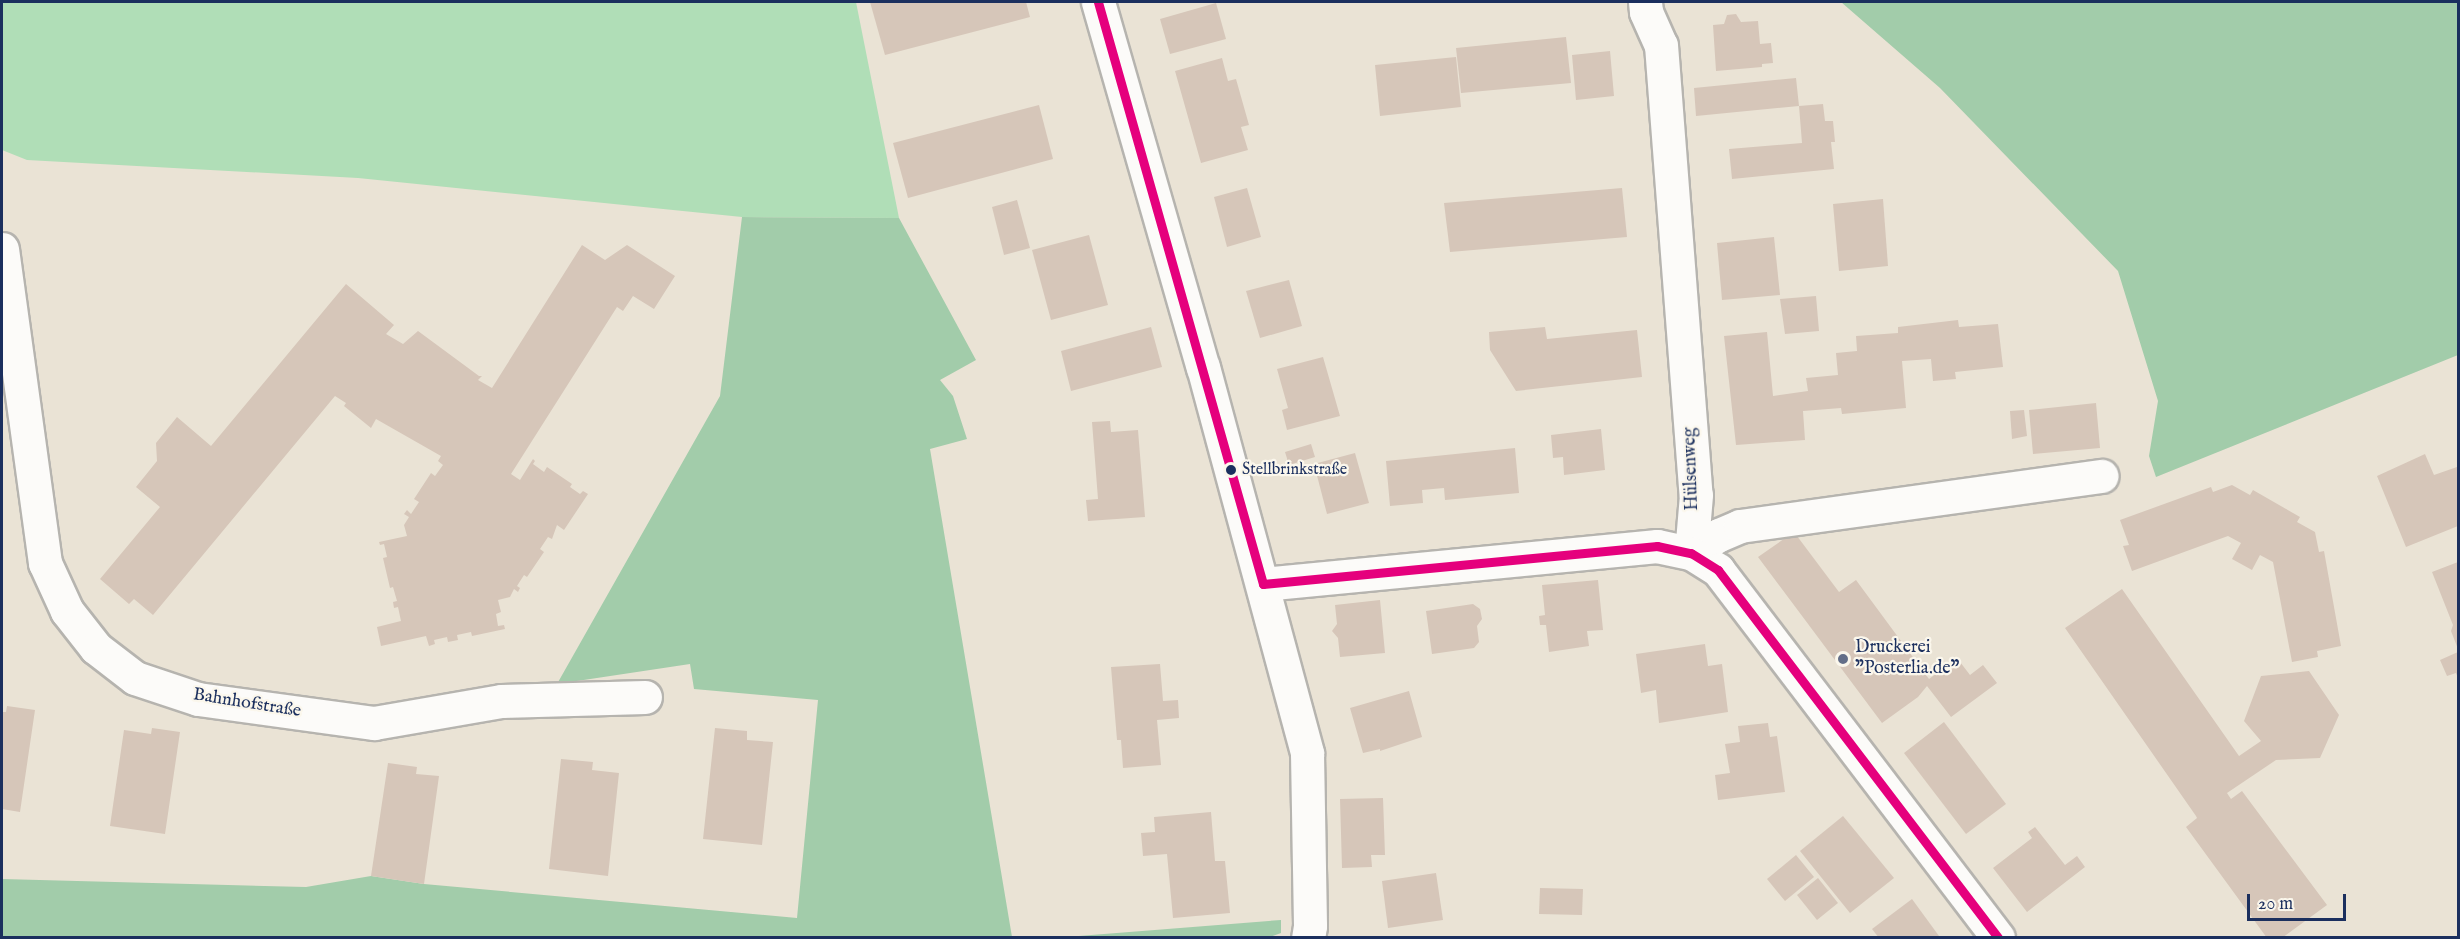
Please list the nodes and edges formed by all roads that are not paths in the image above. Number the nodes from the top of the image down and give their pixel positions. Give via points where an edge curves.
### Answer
1 (1098, 2) edge
2 (1645, 2) edge
3 (2, 249) edge
4 (2102, 476) dead end
5 (1691, 553) junction
6 (1263, 584) junction
7 (645, 697) dead end
8 (1308, 938) edge
9 (1998, 938) edge

1 - 6 street
2 - 5 street, Hülsenweg via 1661,45 1696,495
3 - 7 street, Bahnhofstraße via 45,563 67,611 96,648 135,678 198,699 374,723 501,700
4 - 5 street via 1740,526
5 - 6 street via 1657,546
5 - 9 street via 1718,570
6 - 8 street via 1308,753

